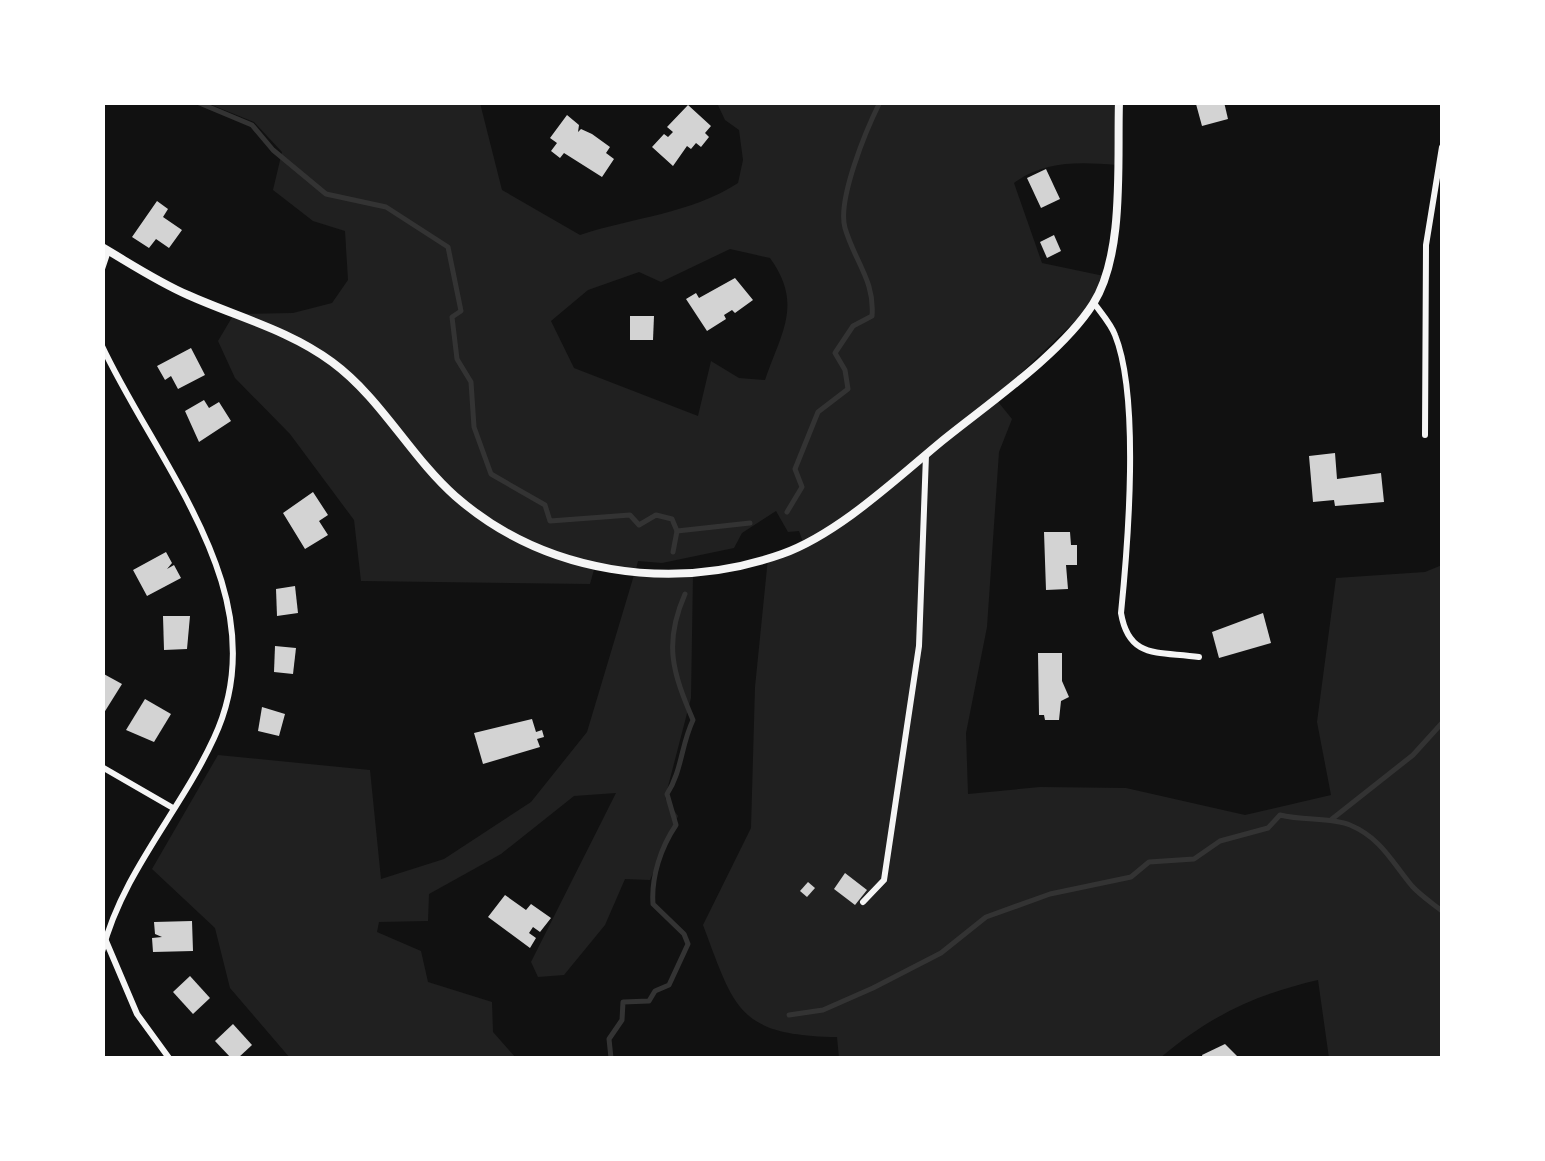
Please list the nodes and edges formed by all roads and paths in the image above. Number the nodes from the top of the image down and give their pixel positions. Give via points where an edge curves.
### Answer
1 (1119, 102) edge
2 (1442, 147) edge
3 (105, 249) edge
4 (102, 269) edge
5 (1094, 303) junction
6 (102, 346) edge
7 (1425, 435) dead end
8 (926, 454) junction
9 (1199, 657) dead end
10 (102, 767) edge
11 (172, 808) junction
12 (863, 902) dead end
13 (106, 940) junction
14 (102, 952) edge
15 (169, 1058) edge

1 - 5 street via 1116,224
2 - 7 street via 1426,245
3 - 4 street
3 - 8 street via 337,365 453,494 492,524 544,550 621,572 711,573 784,554 854,512
5 - 8 street via 1057,343
5 - 9 street via 1116,335 1125,384 1124,635 1137,648
6 - 11 street via 208,540 230,608 233,682 215,737
8 - 12 street via 920,646 884,880
10 - 11 street
11 - 13 street via 122,895
13 - 14 street
13 - 15 street via 137,1014

